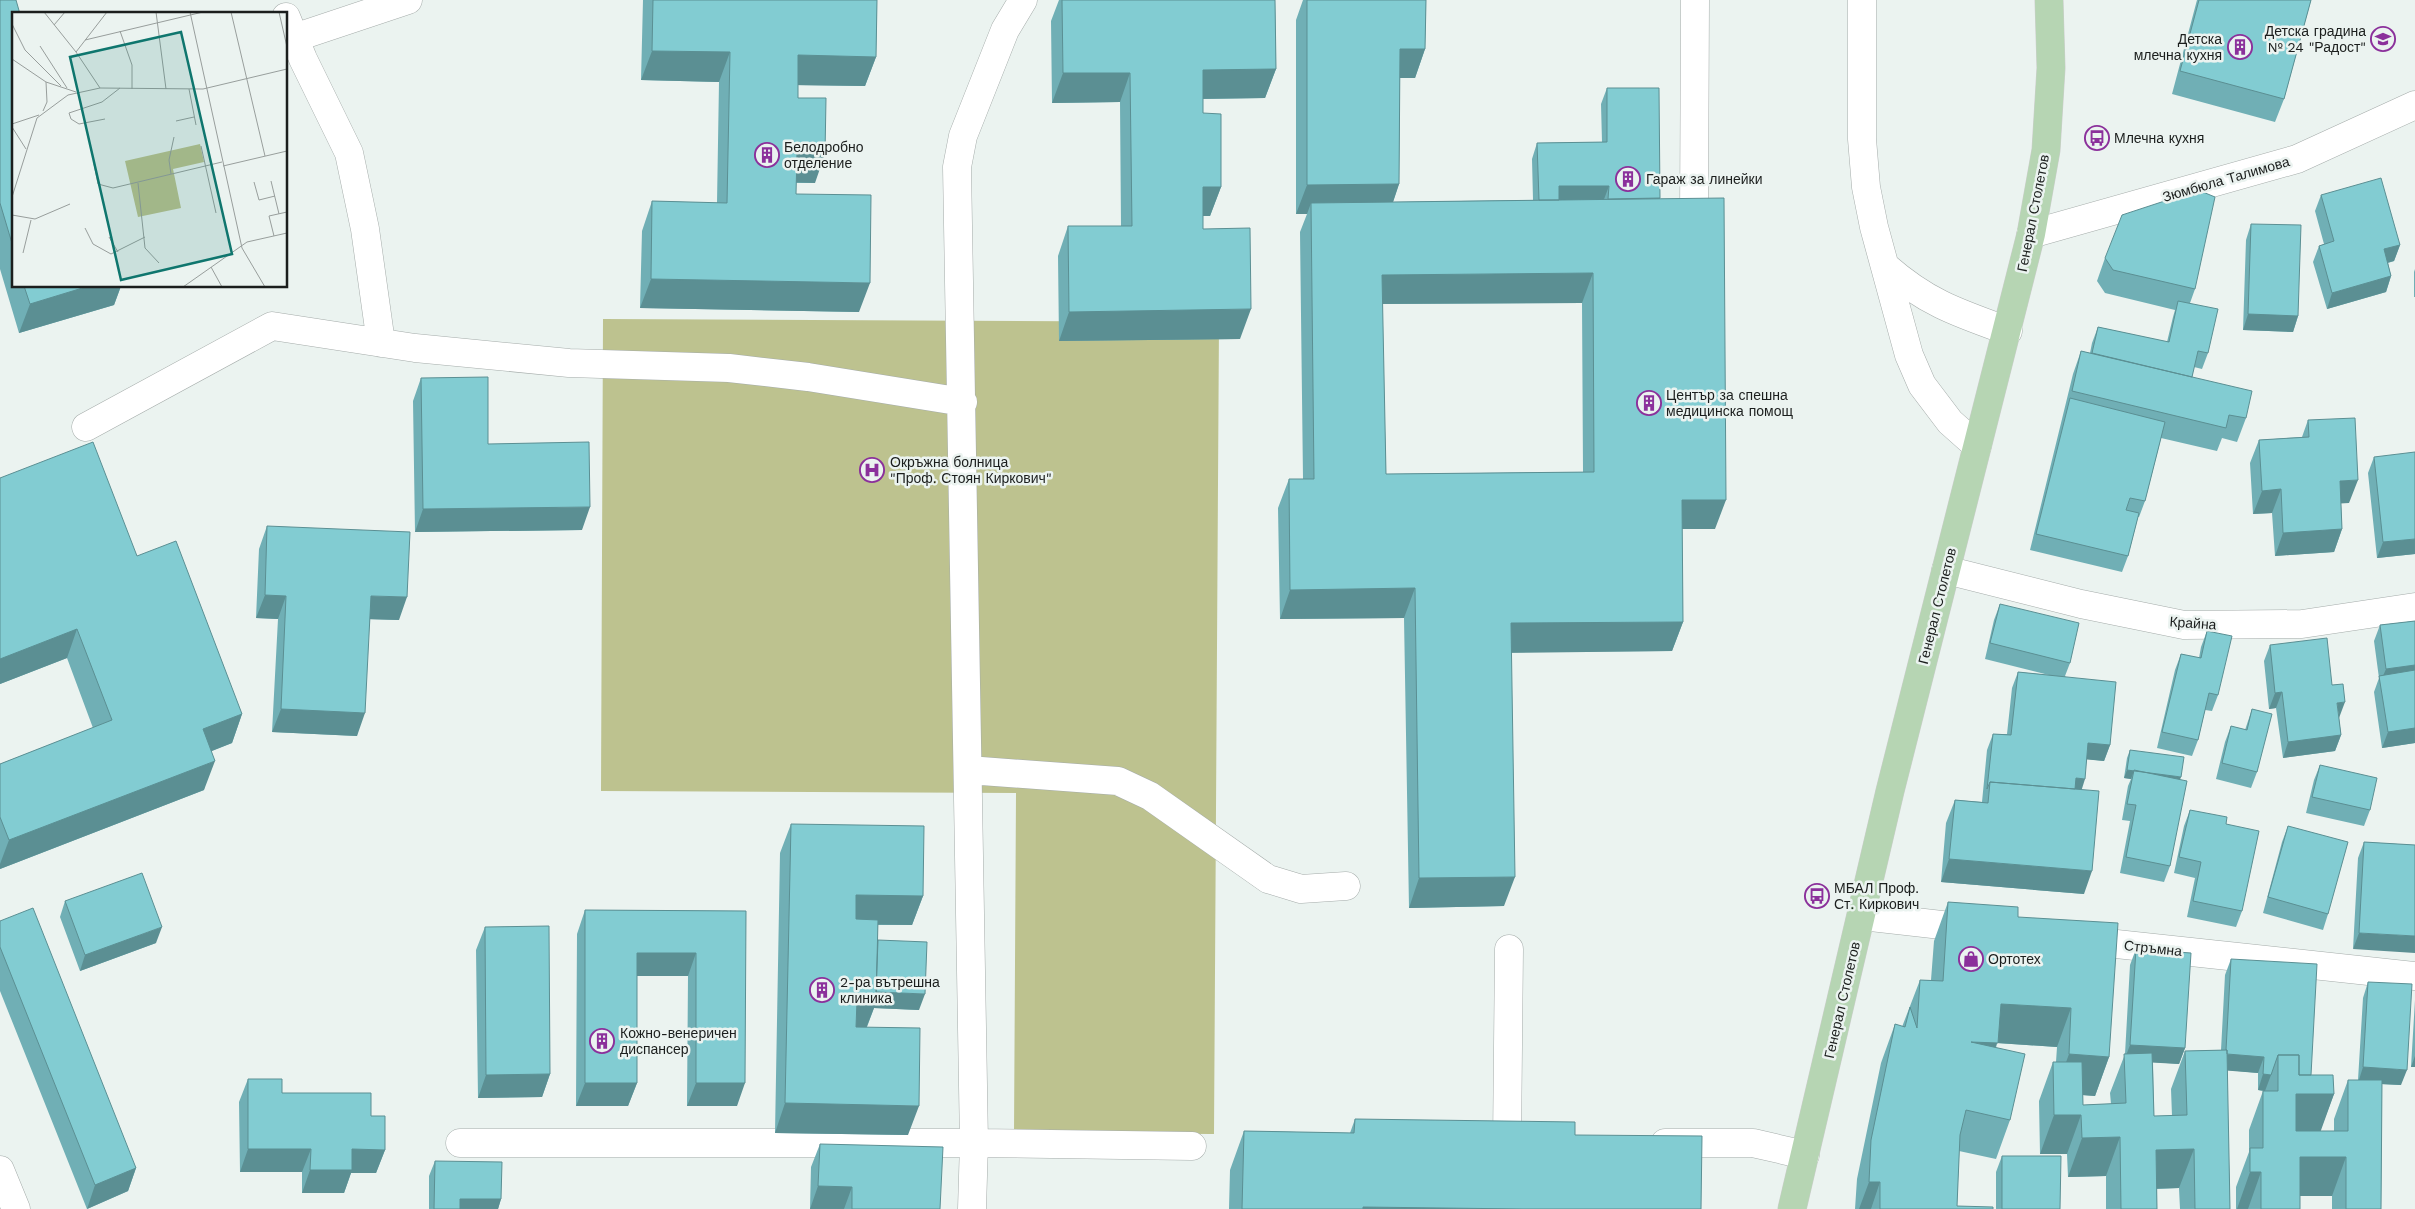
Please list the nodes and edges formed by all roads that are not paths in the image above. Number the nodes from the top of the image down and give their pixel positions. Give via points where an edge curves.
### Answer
1 (279, 0) edge
2 (408, 0) edge
3 (1023, 0) edge
4 (1695, 0) edge
5 (1862, 0) edge
6 (2049, 0) edge
7 (284, 12) edge
8 (288, 23) edge
9 (2415, 105) edge
10 (1694, 220) edge
11 (2031, 234) junction
12 (1886, 267) junction
13 (2008, 330) junction
14 (381, 342) junction
15 (963, 402) junction
16 (86, 427) dead end
17 (1977, 446) junction
18 (1946, 570) junction
19 (2415, 607) edge
20 (968, 770) junction
21 (1346, 886) dead end
22 (1862, 916) junction
23 (2000, 931) edge
24 (2049, 936) edge
25 (1509, 949) dead end
26 (2415, 976) edge
27 (460, 1143) dead end
28 (974, 1143) junction
29 (1479, 1143) edge
30 (1507, 1143) junction
31 (1536, 1143) edge
32 (1644, 1143) edge
33 (1192, 1146) dead end
34 (1805, 1155) junction
35 (0, 1170) edge
36 (16, 1209) edge
37 (972, 1209) edge
38 (1792, 1209) edge

1 - 7 street
2 - 8 street
3 - 15 street via 1005,30 967,127 957,167
4 - 10 street
5 - 12 street via 1862,149 1867,195
6 - 11 main road, Генерал Столетов via 2051,68 2046,150
8 - 14 street via 349,153 365,229
9 - 11 street, Зюмбюла Талимова via 2297,159
11 - 13 main road, Генерал Столетов
12 - 13 street via 1911,289 1936,304
12 - 17 street via 1909,355 1922,385 1950,422
13 - 17 main road, Генерал Столетов
14 - 15 street via 569,363 729,368
14 - 16 street via 272,326
15 - 20 street
17 - 18 main road, Генерал Столетов
18 - 19 street, Крайна via 2184,626 2302,624
18 - 22 main road, Генерал Столетов
20 - 21 street via 1118,780 1150,796 1268,879 1301,889
20 - 28 street
22 - 23 street
22 - 34 main road, Генерал Столетов
24 - 26 street, Стръмна
25 - 30 street
27 - 28 street
28 - 33 street
28 - 37 street
29 - 30 street
30 - 31 street
32 - 34 street via 1753,1143
34 - 38 main road, Генерал Столетов
35 - 36 street

